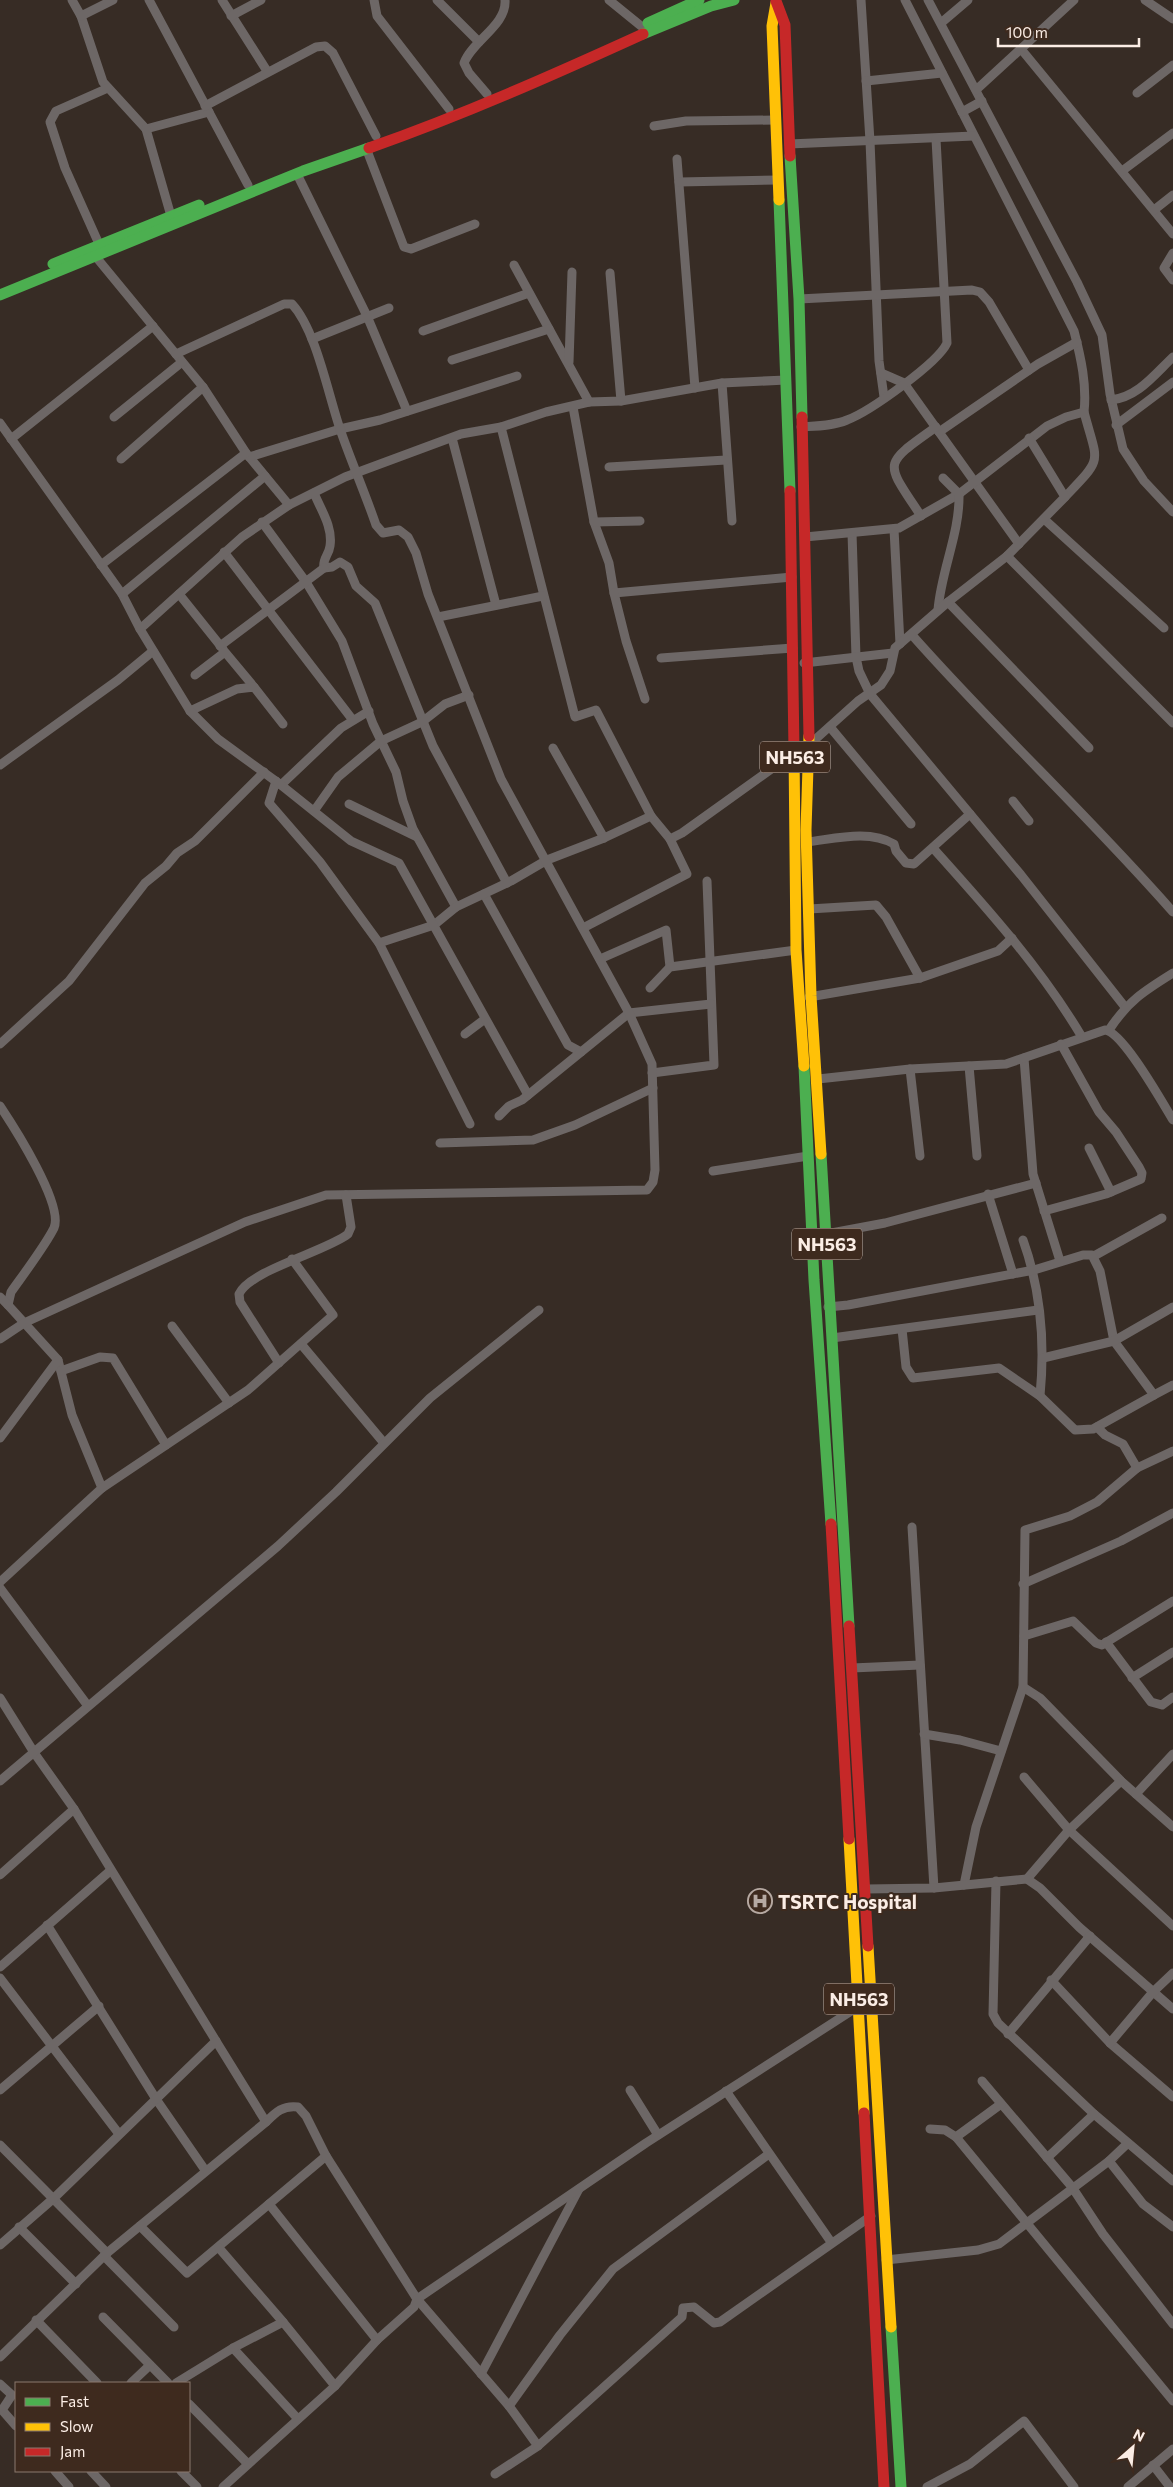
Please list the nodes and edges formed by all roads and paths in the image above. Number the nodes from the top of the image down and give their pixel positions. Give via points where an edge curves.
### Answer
1 (72, 0) edge
2 (113, 0) edge
3 (149, 0) edge
4 (222, 0) edge
5 (261, 0) edge
6 (374, 0) edge
7 (437, 0) edge
8 (505, 0) edge
9 (609, 0) edge
10 (699, 0) edge
11 (734, 0) edge
12 (861, 0) edge
13 (904, 0) edge
14 (928, 0) edge
15 (968, 0) edge
16 (1074, 0) edge
17 (1145, 0) edge
18 (776, 1) edge
19 (1171, 13) edge
20 (81, 16) junction
21 (231, 16) junction
22 (941, 24) junction
23 (641, 26) junction
24 (479, 42) junction
25 (1021, 49) junction
26 (1173, 65) edge
27 (267, 71) junction
28 (942, 73) junction
29 (866, 81) junction
30 (108, 88) junction
31 (976, 90) junction
32 (1137, 93) dead end
33 (487, 94) junction
34 (972, 106) junction
35 (207, 109) junction
36 (449, 109) junction
37 (775, 120) junction
38 (654, 126) dead end
39 (146, 129) junction
40 (1173, 134) edge
41 (376, 136) junction
42 (974, 136) junction
43 (936, 139) junction
44 (870, 141) junction
45 (789, 144) junction
46 (366, 148) junction
47 (678, 159) dead end
48 (1122, 171) junction
49 (297, 174) junction
50 (777, 180) junction
51 (679, 182) junction
52 (248, 186) junction
53 (1173, 195) edge
54 (1154, 210) junction
55 (171, 216) junction
56 (475, 224) dead end
57 (1173, 234) edge
58 (99, 244) junction
59 (1173, 253) edge
60 (96, 257) junction
61 (514, 265) dead end
62 (572, 272) dead end
63 (610, 273) dead end
64 (1173, 280) edge
65 (0, 286) edge
66 (944, 292) junction
67 (529, 293) junction
68 (877, 293) junction
69 (0, 295) edge
70 (799, 299) junction
71 (389, 308) dead end
72 (367, 316) junction
73 (153, 326) junction
74 (549, 329) junction
75 (423, 331) dead end
76 (312, 339) junction
77 (1077, 342) junction
78 (1173, 357) edge
79 (179, 358) junction
80 (452, 360) dead end
81 (569, 364) junction
82 (1029, 370) junction
83 (881, 373) junction
84 (517, 376) dead end
85 (786, 380) junction
86 (722, 382) junction
87 (1173, 382) edge
88 (904, 383) junction
89 (203, 387) junction
90 (694, 388) junction
91 (884, 397) junction
92 (1111, 400) junction
93 (621, 401) junction
94 (589, 402) junction
95 (572, 407) junction
96 (407, 411) junction
97 (1084, 412) junction
98 (114, 417) dead end
99 (0, 423) edge
100 (1116, 425) junction
101 (501, 427) junction
102 (801, 427) junction
103 (340, 429) junction
104 (937, 430) junction
105 (452, 438) junction
106 (1029, 438) junction
107 (11, 439) junction
108 (248, 455) junction
109 (121, 459) dead end
110 (726, 460) junction
111 (609, 467) dead end
112 (357, 474) junction
113 (264, 476) junction
114 (943, 478) dead end
115 (974, 482) junction
116 (314, 493) junction
117 (959, 494) junction
118 (1065, 497) junction
119 (289, 505) junction
120 (1173, 512) edge
121 (921, 516) junction
122 (1044, 519) junction
123 (640, 521) dead end
124 (732, 521) dead end
125 (262, 522) junction
126 (594, 522) junction
127 (894, 529) junction
128 (852, 534) junction
129 (805, 537) junction
130 (1019, 544) junction
131 (224, 552) junction
132 (1007, 556) junction
133 (101, 565) junction
134 (324, 568) junction
135 (792, 577) junction
136 (306, 582) junction
137 (614, 593) junction
138 (122, 594) junction
139 (179, 594) junction
140 (543, 596) junction
141 (948, 602) junction
142 (496, 605) junction
143 (268, 609) junction
144 (938, 610) junction
145 (438, 618) junction
146 (1164, 628) dead end
147 (140, 629) junction
148 (912, 635) junction
149 (900, 644) junction
150 (793, 648) junction
151 (223, 649) junction
152 (153, 651) junction
153 (893, 653) junction
154 (856, 657) junction
155 (661, 658) dead end
156 (808, 662) junction
157 (793, 663) junction
158 (195, 675) dead end
159 (254, 687) junction
160 (870, 694) junction
161 (469, 695) junction
162 (645, 699) dead end
163 (190, 711) junction
164 (369, 711) junction
165 (352, 719) junction
166 (422, 722) junction
167 (283, 724) dead end
168 (1173, 724) edge
169 (830, 726) junction
170 (380, 741) junction
171 (809, 745) junction
172 (553, 748) dead end
173 (1089, 748) dead end
174 (794, 752) junction
175 (0, 765) edge
176 (264, 772) junction
177 (279, 783) junction
178 (1013, 801) dead end
179 (350, 804) dead end
180 (314, 811) junction
181 (970, 814) junction
182 (651, 816) junction
183 (1029, 821) dead end
184 (911, 824) dead end
185 (417, 837) junction
186 (604, 838) junction
187 (670, 839) junction
188 (807, 842) junction
189 (933, 848) junction
190 (547, 860) junction
191 (707, 881) dead end
192 (507, 883) junction
193 (484, 894) junction
194 (456, 907) junction
195 (809, 909) junction
196 (1173, 912) edge
197 (434, 925) junction
198 (583, 928) junction
199 (1012, 938) junction
200 (379, 943) junction
201 (796, 950) junction
202 (600, 959) junction
203 (709, 960) junction
204 (670, 966) junction
205 (1173, 973) edge
206 (920, 978) junction
207 (650, 988) dead end
208 (812, 996) junction
209 (799, 998) junction
210 (711, 1004) junction
211 (1125, 1007) junction
212 (628, 1012) junction
213 (485, 1019) junction
214 (1109, 1030) junction
215 (465, 1034) dead end
216 (1082, 1037) junction
217 (0, 1044) edge
218 (1061, 1044) junction
219 (581, 1052) junction
220 (1024, 1058) junction
221 (969, 1066) junction
222 (910, 1069) junction
223 (652, 1072) junction
224 (818, 1079) junction
225 (653, 1088) junction
226 (528, 1095) junction
227 (1, 1110) edge
228 (499, 1116) dead end
229 (1173, 1120) edge
230 (470, 1124) dead end
231 (440, 1142) dead end
232 (1089, 1148) dead end
233 (808, 1156) junction
234 (920, 1156) dead end
235 (977, 1156) dead end
236 (714, 1171) dead end
237 (1036, 1183) junction
238 (1111, 1192) junction
239 (988, 1194) junction
240 (346, 1195) junction
241 (1044, 1211) junction
242 (1162, 1218) dead end
243 (826, 1234) junction
244 (1023, 1240) dead end
245 (1094, 1256) junction
246 (292, 1259) junction
247 (1060, 1262) junction
248 (1034, 1270) junction
249 (1014, 1274) junction
250 (0, 1297) edge
251 (8, 1305) junction
252 (830, 1307) junction
253 (1173, 1307) edge
254 (815, 1308) junction
255 (538, 1310) dead end
256 (1038, 1310) junction
257 (24, 1323) junction
258 (172, 1326) dead end
259 (902, 1329) junction
260 (832, 1338) junction
261 (0, 1339) edge
262 (1114, 1341) junction
263 (301, 1344) junction
264 (1043, 1358) junction
265 (58, 1360) junction
266 (279, 1363) junction
267 (61, 1371) junction
268 (1173, 1385) edge
269 (1154, 1395) junction
270 (1040, 1396) junction
271 (229, 1403) junction
272 (1097, 1427) junction
273 (0, 1438) edge
274 (384, 1443) junction
275 (166, 1445) junction
276 (1173, 1451) edge
277 (1137, 1468) junction
278 (102, 1488) junction
279 (1173, 1513) edge
280 (912, 1528) dead end
281 (0, 1582) edge
282 (1023, 1584) junction
283 (0, 1588) edge
284 (1173, 1601) edge
285 (1024, 1636) junction
286 (1106, 1642) junction
287 (1173, 1652) edge
288 (920, 1665) junction
289 (852, 1668) junction
290 (1132, 1678) junction
291 (1023, 1687) junction
292 (1173, 1697) edge
293 (0, 1700) edge
294 (88, 1706) junction
295 (924, 1734) junction
296 (1001, 1751) junction
297 (35, 1754) junction
298 (1173, 1754) edge
299 (1024, 1778) dead end
300 (0, 1781) edge
301 (1121, 1782) junction
302 (1136, 1794) junction
303 (74, 1809) junction
304 (1173, 1827) edge
305 (1069, 1830) junction
306 (110, 1871) junction
307 (0, 1875) edge
308 (1027, 1879) junction
309 (996, 1882) junction
310 (964, 1885) junction
311 (934, 1888) junction
312 (866, 1889) junction
313 (47, 1925) junction
314 (1173, 1926) edge
315 (1090, 1936) junction
316 (0, 1967) edge
317 (1173, 1973) edge
318 (0, 1978) edge
319 (1051, 1980) junction
320 (1153, 1992) junction
321 (99, 2006) junction
322 (859, 2006) junction
323 (1173, 2009) edge
324 (1008, 2034) junction
325 (216, 2041) junction
326 (1110, 2043) junction
327 (52, 2046) junction
328 (982, 2081) dead end
329 (0, 2090) edge
330 (630, 2090) dead end
331 (726, 2091) junction
332 (1173, 2097) edge
333 (156, 2099) junction
334 (1001, 2104) junction
335 (1094, 2114) junction
336 (266, 2122) junction
337 (930, 2129) dead end
338 (119, 2134) junction
339 (658, 2135) junction
340 (956, 2137) junction
341 (1128, 2143) junction
342 (0, 2145) edge
343 (769, 2154) junction
344 (326, 2156) junction
345 (1047, 2158) junction
346 (1109, 2161) junction
347 (205, 2170) junction
348 (1173, 2181) edge
349 (579, 2188) junction
350 (1072, 2188) junction
351 (54, 2198) junction
352 (269, 2204) junction
353 (871, 2216) junction
354 (1027, 2224) junction
355 (140, 2226) junction
356 (20, 2227) junction
357 (1173, 2227) edge
358 (832, 2242) junction
359 (0, 2245) edge
360 (219, 2248) junction
361 (106, 2255) junction
362 (886, 2260) junction
363 (76, 2284) junction
364 (417, 2299) junction
365 (102, 2317) dead end
366 (36, 2320) junction
367 (283, 2322) junction
368 (1173, 2324) edge
369 (174, 2327) dead end
370 (377, 2340) junction
371 (233, 2348) junction
372 (0, 2357) edge
373 (150, 2365) junction
374 (481, 2374) junction
375 (96, 2382) edge
376 (132, 2382) edge
377 (167, 2382) edge
378 (178, 2382) edge
379 (0, 2384) edge
380 (335, 2386) junction
381 (14, 2396) edge
382 (1173, 2401) edge
383 (190, 2405) edge
384 (509, 2406) junction
385 (298, 2419) junction
386 (15, 2425) edge
387 (538, 2446) junction
388 (1173, 2448) edge
389 (248, 2464) junction
390 (1153, 2465) junction
391 (56, 2472) edge
392 (92, 2472) edge
393 (182, 2472) edge
394 (494, 2474) dead end
395 (69, 2487) edge
396 (106, 2487) edge
397 (197, 2487) edge
398 (223, 2487) edge
399 (884, 2487) edge
400 (901, 2487) edge
401 (926, 2487) edge
402 (1074, 2487) edge
403 (1128, 2487) edge
404 (1170, 2487) edge

1 - 20 street
2 - 20 street
3 - 35 street
4 - 21 street
5 - 21 street
6 - 36 street via 377,16
7 - 24 street
8 - 24 street via 501,15
9 - 23 street
10 - 23 main road
11 - 46 main road via 652,30 439,123
12 - 29 street
13 - 28 street
14 - 22 street
15 - 22 street
16 - 25 street
17 - 19 street
18 - 37 main road, NH563 via 772,26
18 - 45 main road, NH563 via 785,25
20 - 30 street via 103,82
21 - 27 street
22 - 31 street
23 - 33 main road
24 - 33 street via 464,63
25 - 31 street
25 - 48 street
26 - 32 street
27 - 35 street
27 - 41 street via 316,47 328,47
28 - 29 street
28 - 34 street
29 - 44 street
30 - 39 street
30 - 58 street via 56,111 50,122 65,168
31 - 34 street
33 - 36 main road
34 - 42 street
34 - 92 street via 1077,282 1102,335
35 - 39 street
35 - 52 street
36 - 41 main road
37 - 38 street via 686,121
37 - 50 main road, NH563
39 - 55 street
40 - 48 street
41 - 52 main road
42 - 43 street
42 - 77 street
43 - 44 street
43 - 66 street
44 - 45 street
44 - 68 street
45 - 70 main road, NH563
46 - 49 main road
46 - 56 street via 404,247 411,249
47 - 51 street
48 - 54 street
49 - 60 main road
49 - 72 street
50 - 51 street
50 - 85 main road, NH563
51 - 90 street
52 - 55 main road
53 - 54 street
54 - 57 street
55 - 58 main road
58 - 65 main road
59 - 64 street via 1164,268
60 - 69 main road
60 - 73 street
61 - 67 street
62 - 81 street
63 - 93 street
66 - 68 street
66 - 82 street via 972,290 984,295
66 - 88 street via 948,343
67 - 74 street
67 - 75 street
68 - 70 street
68 - 83 street
70 - 102 main road, NH563
71 - 72 street
72 - 76 street
72 - 96 street
73 - 79 street
73 - 107 street
74 - 80 street
74 - 81 street
76 - 79 street via 295,306 288,302
76 - 103 street
77 - 82 street
77 - 97 street via 1086,398
78 - 92 street via 1148,383 1122,399
79 - 89 street
79 - 98 street
81 - 94 street
82 - 104 street
83 - 88 street
83 - 91 street
84 - 96 street
85 - 86 street
85 - 135 main road, NH563
86 - 90 street
86 - 110 street
87 - 100 street
88 - 91 street
88 - 104 street
89 - 108 street
89 - 109 street
90 - 93 street
91 - 102 street via 848,420
92 - 100 street
93 - 94 street
94 - 95 street
95 - 101 street
95 - 126 street
96 - 103 street
97 - 106 street via 1066,417
97 - 118 street via 1096,458 1094,466
99 - 107 street
100 - 120 street via 1123,450 1144,481
101 - 105 street
101 - 140 street
102 - 129 main road, NH563
103 - 108 street
103 - 112 street
104 - 115 street
104 - 121 street via 904,450 893,466 894,474
105 - 112 street
105 - 142 street
106 - 115 street
106 - 118 street
107 - 133 street
108 - 113 street
108 - 133 street
110 - 111 street
110 - 124 street
112 - 116 street via 327,484
112 - 145 street via 376,525 383,533 400,530 408,537
113 - 119 street
113 - 138 street
114 - 117 street
115 - 117 street
115 - 130 street
116 - 119 street
116 - 134 street via 331,531
117 - 121 street
117 - 144 street via 959,509
118 - 122 street
119 - 125 street
121 - 127 street
122 - 130 street
122 - 146 street
123 - 126 street
125 - 131 street
125 - 136 street
126 - 137 street via 609,564
127 - 128 street
127 - 149 street
128 - 129 street
128 - 154 street
129 - 156 main road, NH563
130 - 132 street
131 - 139 street
131 - 143 street
132 - 141 street
132 - 168 street
133 - 138 street
134 - 136 street
134 - 166 street via 332,568 340,562 348,567 356,586 375,603
135 - 137 street
135 - 150 main road, NH563
136 - 143 street
136 - 164 street via 342,641
137 - 162 street
138 - 147 street
139 - 147 street
139 - 151 street
140 - 142 street
140 - 182 street via 575,717 596,710
141 - 144 street
141 - 173 street
142 - 145 street
143 - 151 street
143 - 165 street
144 - 148 street
145 - 161 street
147 - 152 street
148 - 149 street
148 - 196 street via 957,686 1070,799
149 - 153 street
150 - 155 street
150 - 157 main road, NH563
151 - 158 street
151 - 159 street
152 - 163 street
152 - 175 street
153 - 154 street
153 - 160 street via 885,680
154 - 156 street
154 - 160 street
156 - 157 street
156 - 171 main road, NH563
157 - 174 main road, NH563
159 - 163 street via 237,689
159 - 167 street
160 - 169 street
160 - 181 street
161 - 166 street via 445,704
161 - 190 street via 501,779
163 - 176 street via 218,739
164 - 165 street
164 - 170 street
165 - 177 street
166 - 170 street
166 - 192 street
169 - 171 street
169 - 184 street
170 - 180 street via 338,777
170 - 185 street via 396,772
171 - 174 street
171 - 188 main road, NH563
172 - 186 street
174 - 187 street
174 - 201 main road, NH563
176 - 177 street
176 - 217 street via 195,841 145,883 69,980
177 - 180 street
177 - 200 street via 269,804 320,862
178 - 183 street
179 - 185 street
180 - 197 street via 351,841 399,863
181 - 189 street
181 - 211 street
182 - 186 street
182 - 187 street
185 - 194 street
186 - 190 street
187 - 198 street via 687,874
188 - 189 street via 883,837 894,844 896,851 910,864
188 - 195 main road, NH563
189 - 199 street
190 - 192 street
190 - 198 street
191 - 203 street
192 - 193 street
193 - 194 street
193 - 219 street via 568,1045
194 - 197 street
195 - 206 street via 876,905
195 - 208 main road, NH563
197 - 200 street
197 - 213 street
198 - 202 street
199 - 206 street via 998,951
199 - 216 street
200 - 230 street
201 - 203 street
201 - 209 main road, NH563
202 - 204 street via 666,930
202 - 212 street
203 - 204 street
203 - 210 street
204 - 207 street
205 - 211 street
206 - 208 street
208 - 209 street
208 - 224 main road, NH563
209 - 233 main road, NH563
210 - 212 street
210 - 223 street via 714,1065
211 - 214 street
212 - 219 street
212 - 223 street via 652,1064
213 - 215 street
213 - 226 street
214 - 216 street
214 - 229 street via 1139,1065
216 - 218 street
218 - 220 street
218 - 238 street via 1099,1112 1142,1173 1141,1179
219 - 226 street
220 - 221 street via 1006,1064
220 - 237 street via 1030,1148
221 - 222 street
221 - 235 street
222 - 224 street
222 - 234 street
223 - 225 street
224 - 243 main road, NH563
225 - 231 street via 574,1125 533,1140
225 - 240 street via 655,1170 648,1190
226 - 228 street
227 - 251 street via 37,1167 52,1203 55,1226 11,1292
232 - 238 street
233 - 236 street
233 - 254 main road, NH563
237 - 239 street
237 - 241 street
238 - 241 street
239 - 243 street via 885,1223
239 - 249 street
240 - 246 street via 351,1226 348,1234
240 - 257 street via 326,1195 245,1222
241 - 247 street
242 - 245 street
243 - 252 main road, NH563
244 - 248 street
245 - 247 street via 1083,1255
245 - 262 street
246 - 263 street via 333,1315
246 - 266 street via 248,1284 239,1294 240,1302
247 - 248 street
248 - 249 street
248 - 256 street
249 - 252 street
250 - 251 street
251 - 257 street
252 - 254 street
252 - 260 main road, NH563
253 - 262 street
254 - 322 main road, NH563
255 - 274 street via 430,1398
256 - 259 street
256 - 264 street
257 - 261 street
257 - 265 street
258 - 271 street
259 - 260 street
259 - 270 street via 906,1367 913,1378 998,1368
260 - 289 main road, NH563
262 - 264 street
262 - 269 street
263 - 266 street
263 - 274 street
264 - 270 street
265 - 267 street
265 - 273 street
266 - 271 street
267 - 275 street via 100,1357 113,1358
267 - 278 street via 72,1415
268 - 269 street
269 - 272 street
270 - 272 street via 1075,1430
271 - 275 street
272 - 277 street via 1123,1444
274 - 294 street via 278,1546
275 - 278 street
276 - 277 street
277 - 282 street via 1096,1502 1070,1516 1025,1530
278 - 281 street
279 - 282 street via 1121,1541
280 - 288 street
282 - 285 street
283 - 294 street
284 - 286 street
285 - 286 street via 1073,1621 1096,1643 1102,1645
285 - 291 street
286 - 290 street
287 - 290 street
288 - 289 street
288 - 295 street
289 - 312 main road, NH563
290 - 292 street via 1157,1706
291 - 296 street
291 - 301 street via 1040,1698
293 - 297 street
294 - 297 street
295 - 296 street
295 - 311 street
296 - 310 street via 976,1827
297 - 300 street
297 - 303 street
298 - 302 street
299 - 305 street
301 - 302 street
301 - 305 street
302 - 304 street
303 - 306 street
303 - 307 street
305 - 308 street
305 - 314 street
306 - 313 street
306 - 325 street
308 - 309 street
308 - 315 street
309 - 310 street
309 - 324 street via 994,2014
310 - 311 street
311 - 312 street
312 - 362 main road, NH563
313 - 316 street
313 - 321 street
315 - 319 street
315 - 320 street
317 - 320 street
318 - 327 street
319 - 324 street
319 - 326 street
320 - 323 street
320 - 326 street
321 - 327 street
321 - 333 street
322 - 331 street
322 - 353 main road, NH563
324 - 335 street
325 - 333 street
325 - 336 street
326 - 332 street
327 - 329 street
327 - 338 street
328 - 334 street
330 - 339 street
331 - 339 street
331 - 343 street
333 - 338 street
333 - 347 street
334 - 340 street
334 - 345 street
335 - 341 street
335 - 345 street
336 - 344 street via 280,2109 298,2107
336 - 347 street
337 - 340 street via 945,2130
338 - 351 street
339 - 349 street
340 - 354 street
341 - 346 street
341 - 348 street
342 - 351 street
343 - 358 street
343 - 384 street via 613,2269
344 - 352 street
344 - 364 street
345 - 350 street
346 - 350 street
346 - 357 street via 1143,2204
347 - 355 street
349 - 364 street
349 - 374 street
350 - 354 street
350 - 368 street via 1103,2234
351 - 356 street
351 - 361 street
352 - 360 street
352 - 370 street
353 - 358 street
353 - 399 main road, NH563
354 - 362 street via 990,2247
354 - 382 street
355 - 360 street via 187,2273
355 - 361 street
356 - 359 street
356 - 363 street
358 - 387 street via 720,2322 714,2323 694,2307 683,2308 682,2317
360 - 367 street
361 - 363 street
361 - 369 street
362 - 400 main road, NH563
363 - 366 street
364 - 370 street via 414,2306
364 - 374 street
365 - 373 street
366 - 372 street
366 - 375 street
367 - 371 street
367 - 380 street
370 - 380 street
371 - 378 street
371 - 385 street
373 - 376 street
373 - 377 street
374 - 384 street
379 - 381 street
380 - 385 street
381 - 386 street via 2,2410
383 - 389 street
384 - 387 street
385 - 389 street
387 - 394 street
388 - 390 street
389 - 398 street
390 - 403 street
390 - 404 street
391 - 395 street
392 - 396 street
393 - 397 street
401 - 402 street via 970,2464 1024,2421

